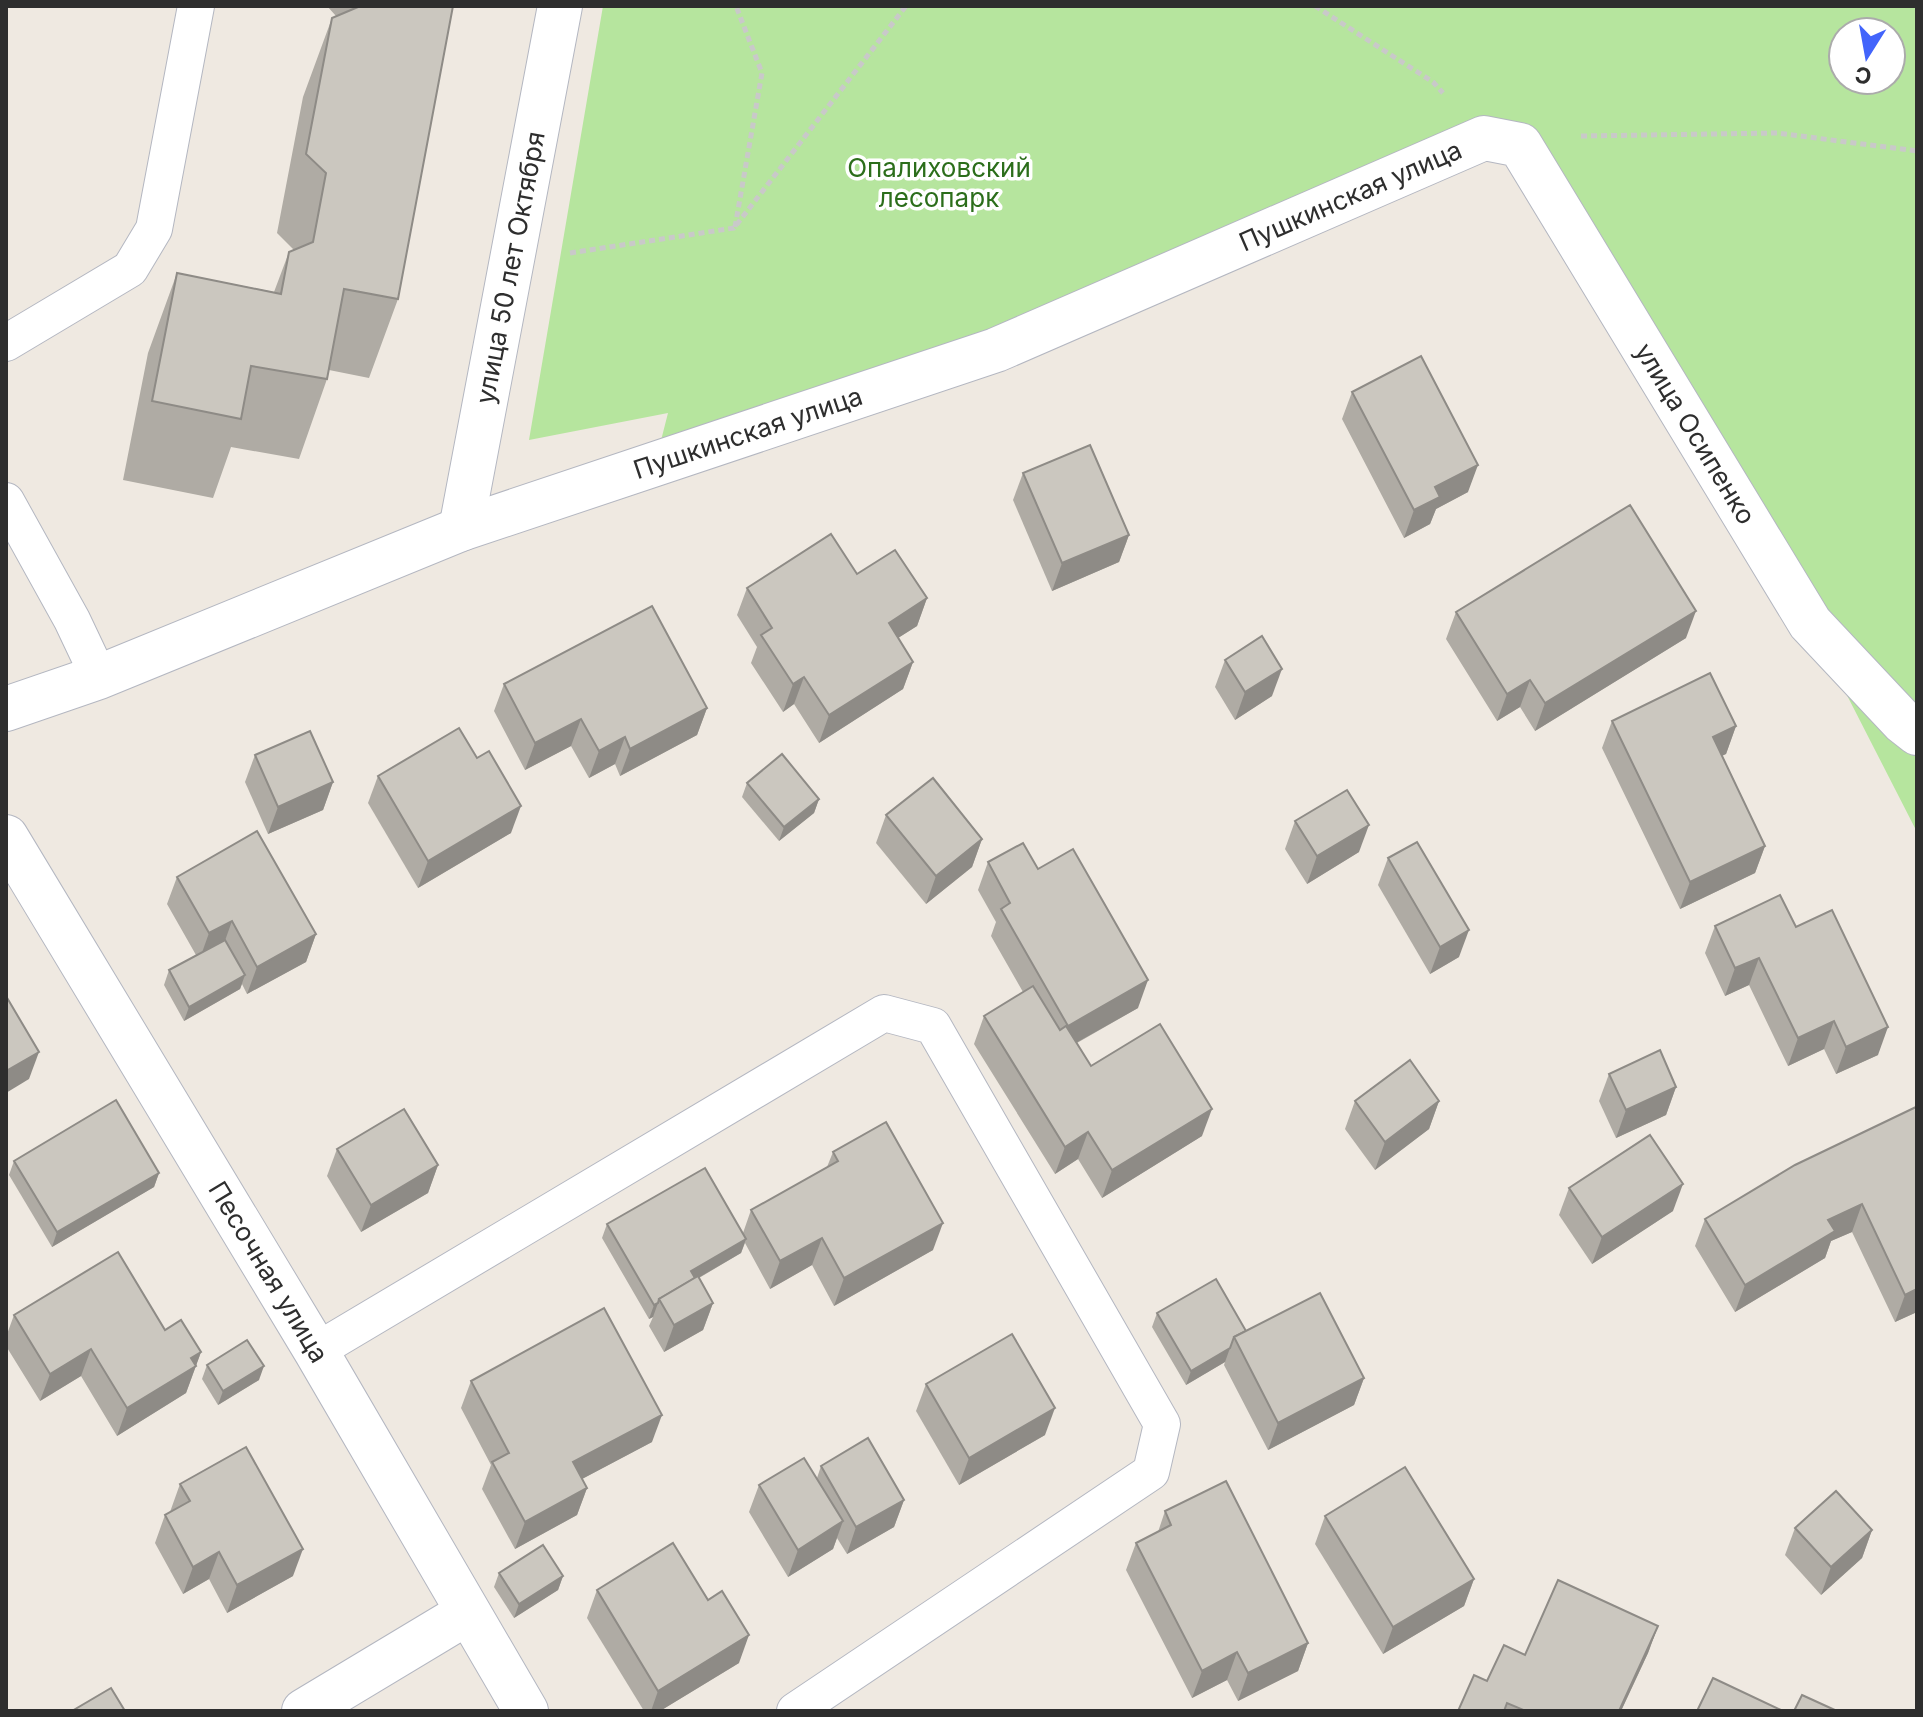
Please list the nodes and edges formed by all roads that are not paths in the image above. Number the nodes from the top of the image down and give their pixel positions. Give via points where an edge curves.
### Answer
1 (196, 6) edge
2 (560, 6) edge
3 (1484, 138) joint
4 (6, 343) edge
5 (6, 501) edge
6 (461, 529) junction
7 (99, 677) junction
8 (6, 709) edge
9 (1917, 733) edge
10 (6, 837) edge
11 (316, 1351) junction
12 (467, 1613) junction
13 (304, 1711) edge
14 (526, 1711) edge
15 (795, 1711) edge

1 - 4 lane via 154,229 130,269
2 - 6 street, улица 50 лет Октября
3 - 6 street, Пушкинская улица via 996,350
3 - 9 street, улица Осипенко via 1520,145 1810,623
5 - 7 lane
6 - 7 street, Пушкинская улица
7 - 8 street, Пушкинская улица
10 - 11 street, Песочная улица
11 - 12 street, Песочная улица
11 - 15 lane via 884,1013 933,1026 1162,1424 1151,1472
12 - 13 street
12 - 14 street, Песочная улица

